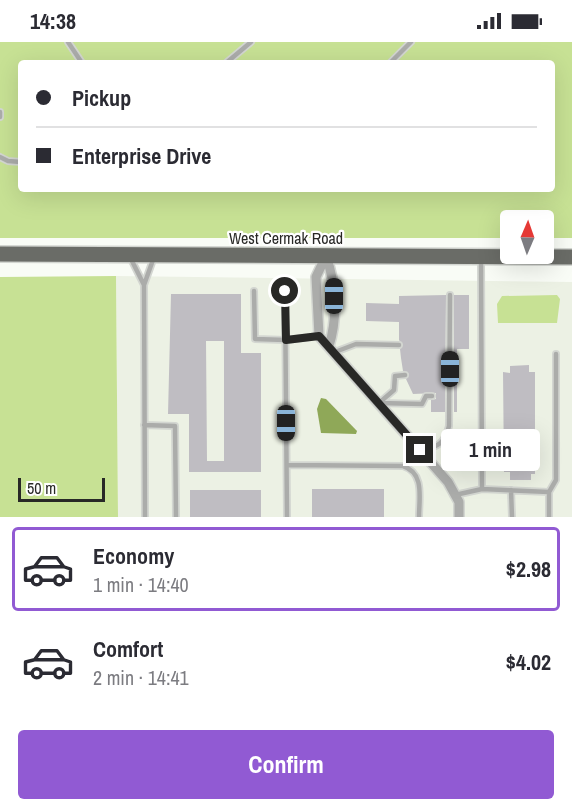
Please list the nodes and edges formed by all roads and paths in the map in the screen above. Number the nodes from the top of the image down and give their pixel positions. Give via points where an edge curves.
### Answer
1 (68, 42) edge
2 (251, 42) edge
3 (411, 42) edge
4 (80, 60) edge
5 (230, 60) edge
6 (393, 60) edge
7 (0, 112) edge
8 (0, 117) edge
9 (0, 157) edge
10 (18, 162) edge
11 (0, 254) edge
12 (129, 255) junction
13 (155, 255) junction
14 (326, 256) junction
15 (481, 256) junction
16 (572, 257) edge
17 (144, 285) junction
18 (254, 291) dead end
19 (285, 291) dead end
20 (450, 295) dead end
21 (319, 336) junction
22 (286, 340) junction
23 (399, 345) dead end
24 (332, 349) junction
25 (556, 354) dead end
26 (405, 375) dead end
27 (432, 396) dead end
28 (379, 403) junction
29 (144, 425) junction
30 (420, 450) junction
31 (287, 465) junction
32 (482, 489) junction
33 (511, 490) junction
34 (549, 492) junction
35 (454, 495) junction
36 (145, 517) edge
37 (176, 517) edge
38 (287, 517) edge
39 (419, 517) edge
40 (459, 517) edge
41 (512, 517) edge
42 (549, 517) edge

1 - 4 lane
2 - 5 lane
3 - 6 lane
7 - 8 lane
9 - 10 lane
11 - 12 main road, West Cermak Road
12 - 13 main road, West Cermak Road
12 - 17 lane
13 - 14 main road, West Cermak Road
13 - 17 lane
14 - 15 main road, West Cermak Road
14 - 21 street via 316,277
14 - 24 street via 334,277
15 - 16 main road, West Cermak Road
15 - 32 lane
17 - 29 lane
18 - 22 lane via 255,339
19 - 22 lane
20 - 30 lane via 449,426 446,438 436,447
21 - 22 lane
21 - 24 street
22 - 31 lane
23 - 24 lane via 356,344
24 - 28 street
25 - 34 lane via 556,480
26 - 28 lane via 395,376 394,390
27 - 28 lane via 426,396 422,404
28 - 30 street
29 - 36 lane
29 - 37 lane via 175,426
30 - 35 street via 448,482
31 - 38 lane
31 - 39 lane via 410,468 418,479
32 - 33 lane
32 - 35 lane
33 - 34 lane
33 - 41 lane
34 - 42 lane
35 - 40 street via 459,502

